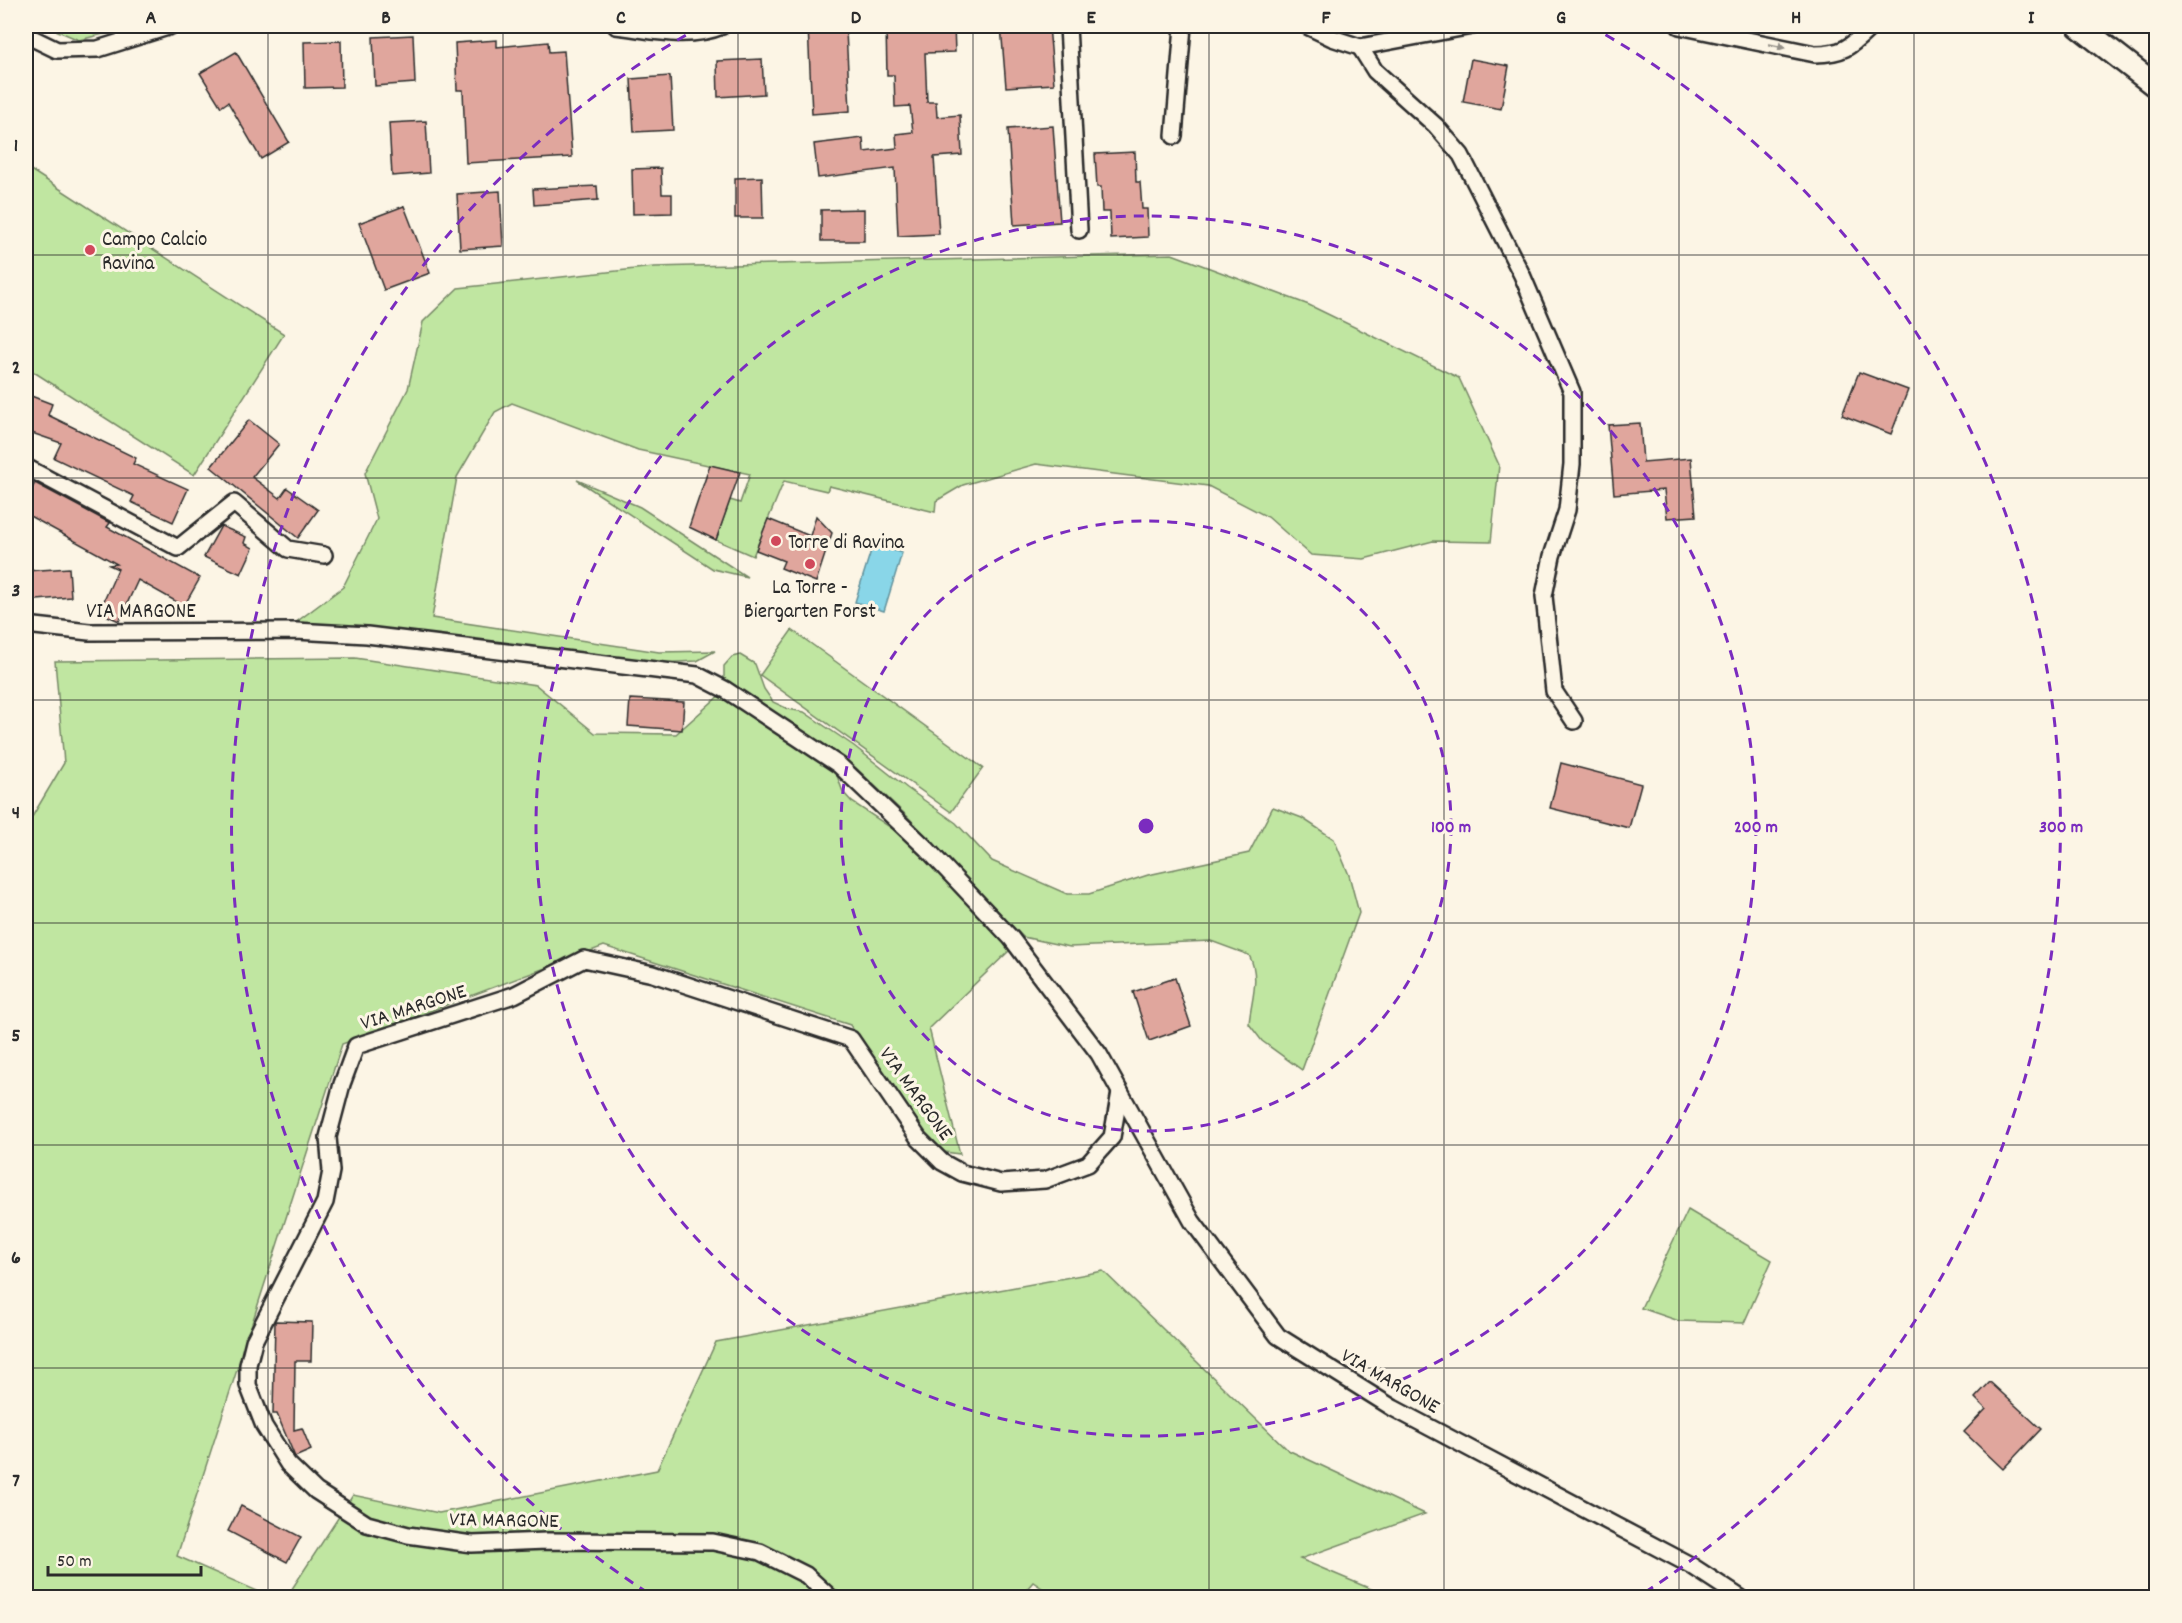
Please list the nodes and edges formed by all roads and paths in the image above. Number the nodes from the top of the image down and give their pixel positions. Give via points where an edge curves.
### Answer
1 (171, 26) edge
2 (616, 26) edge
3 (722, 26) edge
4 (1068, 26) edge
5 (1183, 26) edge
6 (1307, 26) edge
7 (1472, 26) edge
8 (1679, 26) edge
9 (1872, 26) edge
10 (2079, 26) edge
11 (26, 34) edge
12 (1360, 47) junction
13 (2157, 86) edge
14 (1174, 136) dead end
15 (1080, 230) dead end
16 (26, 467) edge
17 (324, 555) dead end
18 (26, 625) edge
19 (1574, 721) dead end
20 (1120, 1092) junction
21 (831, 1598) edge
22 (1741, 1598) edge

1 - 11 street via 98,49 57,50
2 - 3 street via 686,34
4 - 15 street
5 - 14 street
6 - 12 street
7 - 12 street
8 -> 9 street via 1815,54 1836,54 1850,48
10 - 13 main road
12 - 19 street via 1375,71 1461,154 1522,275 1572,392 1568,510 1552,556 1544,596 1554,691
16 - 17 street via 178,548 234,503 288,549
18 - 20 street, VIA MARGONE via 89,632 296,631 367,635 705,678 839,765 927,849 1011,938 1099,1054
20 - 21 street, VIA MARGONE via 1112,1137 1088,1164 1045,1180 1001,1183 963,1173 942,1162 919,1139 851,1039 653,974 584,959 514,995 356,1046 328,1137 331,1171 325,1202 254,1341 248,1365 248,1385 264,1426 288,1464 316,1491 367,1524 408,1535 472,1544 713,1542 760,1552 806,1575
20 - 22 street, VIA MARGONE via 1192,1221 1278,1336 1393,1408 1692,1566

